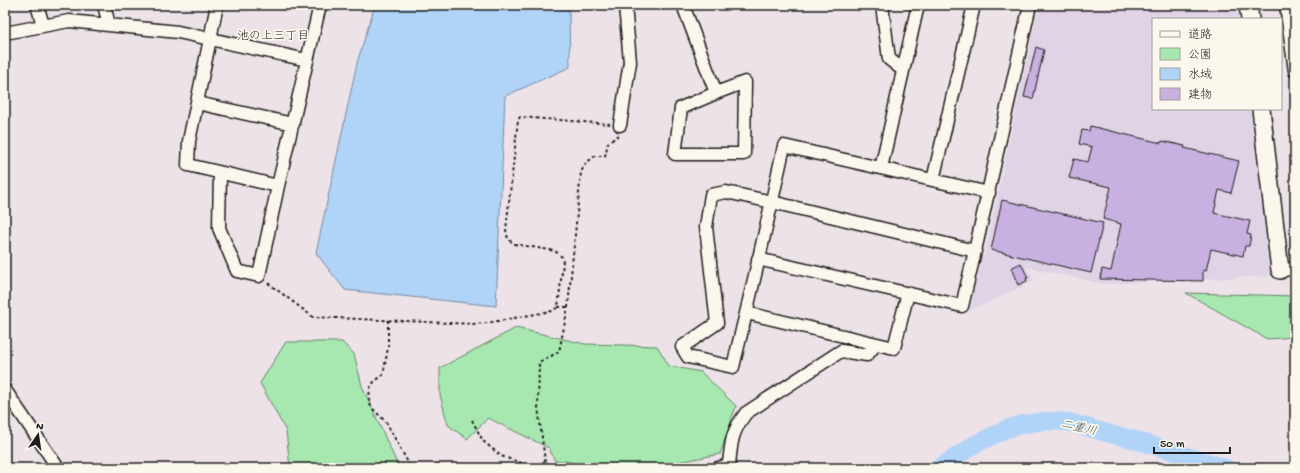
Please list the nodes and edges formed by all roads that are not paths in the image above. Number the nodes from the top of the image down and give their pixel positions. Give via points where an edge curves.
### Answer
1 (37, 5) edge
2 (104, 5) edge
3 (217, 5) edge
4 (320, 5) edge
5 (625, 5) edge
6 (683, 5) edge
7 (882, 5) edge
8 (918, 5) edge
9 (974, 5) edge
10 (1030, 5) edge
11 (1248, 5) edge
12 (1286, 5) edge
13 (1250, 18) edge
14 (43, 25) junction
15 (109, 25) junction
16 (1285, 29) edge
17 (5, 33) edge
18 (210, 39) junction
19 (307, 60) junction
20 (903, 70) junction
21 (1295, 71) edge
22 (716, 93) junction
23 (196, 103) junction
24 (1261, 110) edge
25 (293, 124) junction
26 (620, 125) road end
27 (881, 168) junction
28 (220, 173) junction
29 (933, 180) junction
30 (278, 186) junction
31 (989, 193) junction
32 (772, 202) junction
33 (975, 251) junction
34 (758, 259) junction
35 (1288, 270) edge
36 (908, 293) junction
37 (747, 313) junction
38 (876, 344) junction
39 (5, 390) edge
40 (58, 468) edge
41 (718, 468) edge

1 - 14 street
2 - 15 street
3 - 18 street
4 - 19 street
5 - 26 street via 630,62
6 - 22 street
7 - 20 street via 889,59
8 - 20 street
9 - 29 street
10 - 31 street
11 - 13 street
12 - 16 street
14 - 15 street via 69,21
14 - 17 street
15 - 18 street via 178,32
16 - 21 street
18 - 19 street
18 - 23 street
19 - 25 street
20 - 27 street
22 - 22 street via 745,82 744,154 675,154 681,108
23 - 25 street
23 - 28 street via 189,141 188,165
24 - 35 street
25 - 30 street
27 - 29 street
27 - 32 street via 784,146
28 - 30 street
28 - 30 street via 219,228 237,271 259,276
29 - 31 street
31 - 33 street
32 - 33 street
32 - 34 street
32 - 37 street via 726,192 711,195 706,227 717,323 682,347 688,357 733,367
33 - 36 street via 962,306
34 - 36 street
34 - 37 street
36 - 38 street via 894,348
37 - 38 street
38 - 41 street via 868,355 841,351 746,413 737,425 731,444 729,465
39 - 40 street

